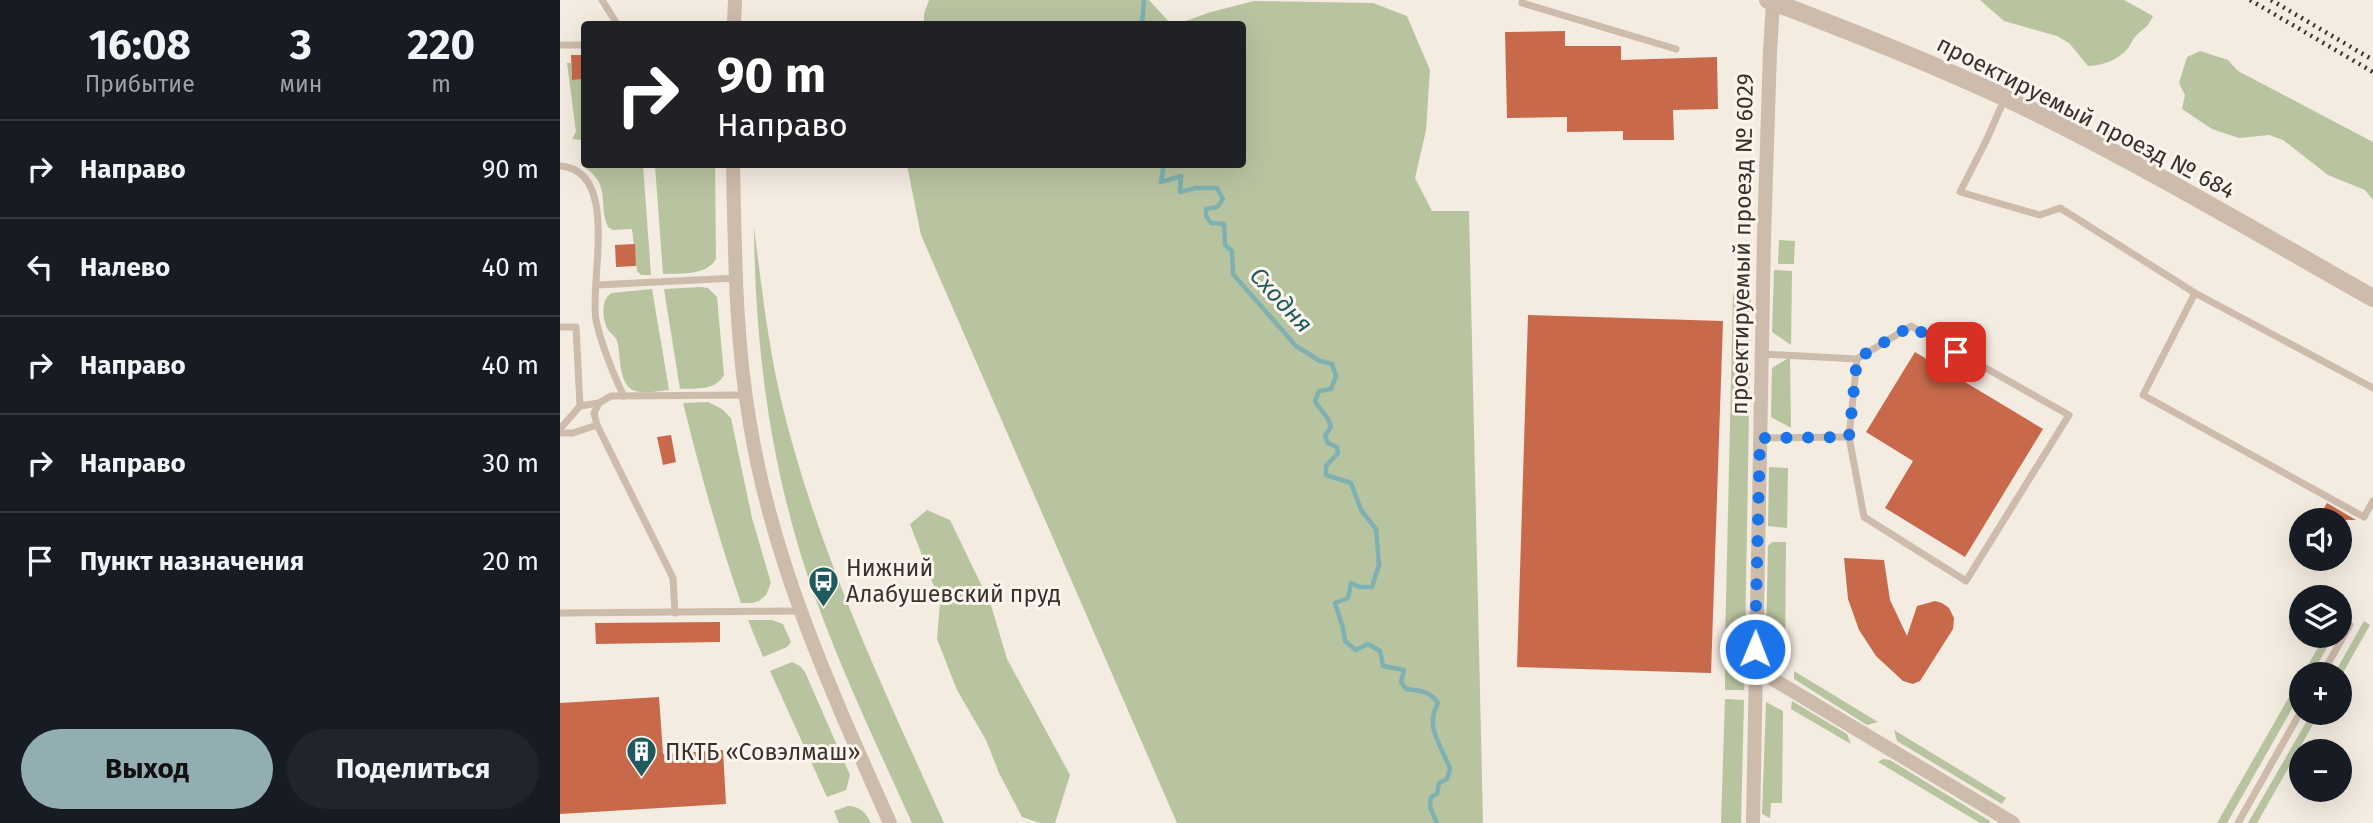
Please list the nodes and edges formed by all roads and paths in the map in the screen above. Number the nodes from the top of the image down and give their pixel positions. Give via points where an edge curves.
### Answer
1 (601, 0) edge
2 (735, 0) edge
3 (1522, 0) edge
4 (1771, 1) edge
5 (615, 21) edge
6 (734, 21) edge
7 (560, 45) edge
8 (581, 45) edge
9 (1676, 49) dead end
10 (2005, 98) junction
11 (560, 166) edge
12 (733, 168) edge
13 (736, 278) junction
14 (597, 285) junction
15 (2195, 293) junction
16 (2373, 298) edge
17 (560, 327) edge
18 (1762, 354) junction
19 (1857, 359) junction
20 (2373, 388) edge
21 (746, 394) junction
22 (624, 396) junction
23 (599, 403) junction
24 (580, 406) junction
25 (597, 425) junction
26 (560, 431) edge
27 (1849, 437) junction
28 (1760, 438) junction
29 (2373, 501) edge
30 (799, 611) junction
31 (560, 613) edge
32 (675, 613) junction
33 (1756, 669) junction
34 (2293, 725) edge
35 (890, 823) edge
36 (1753, 823) edge
37 (2013, 823) edge
38 (2238, 823) edge

1 - 5 lane
2 - 6 street
3 - 9 lane
4 - 10 street, проектируемый проезд № 684
4 - 18 street, проектируемый проезд № 6029
7 - 8 lane
10 - 15 lane via 1960,192 2040,215 2060,208
10 - 16 street, проектируемый проезд № 684 via 2157,176
11 - 14 lane via 585,178 595,195
12 - 13 street
13 - 14 lane
13 - 21 street
14 - 22 lane via 596,319
15 - 20 lane
15 - 29 lane via 2143,395 2364,517
17 - 24 lane via 576,327
18 - 19 lane
18 - 28 street, проектируемый проезд № 6029
19 - 27 lane
19 - 27 lane via 1911,326 2069,415 1966,581 1864,517
21 - 22 lane
21 - 30 street via 762,481
22 - 23 lane via 611,396
23 - 24 lane
23 - 25 lane via 594,413
24 - 26 lane
25 - 26 lane via 573,433
25 - 32 lane via 673,578
27 - 28 lane
28 - 33 street, проектируемый проезд № 6029
30 - 32 lane
30 - 35 street
31 - 32 lane
33 - 36 street, проектируемый проезд № 6029
33 - 37 street
34 - 38 lane

